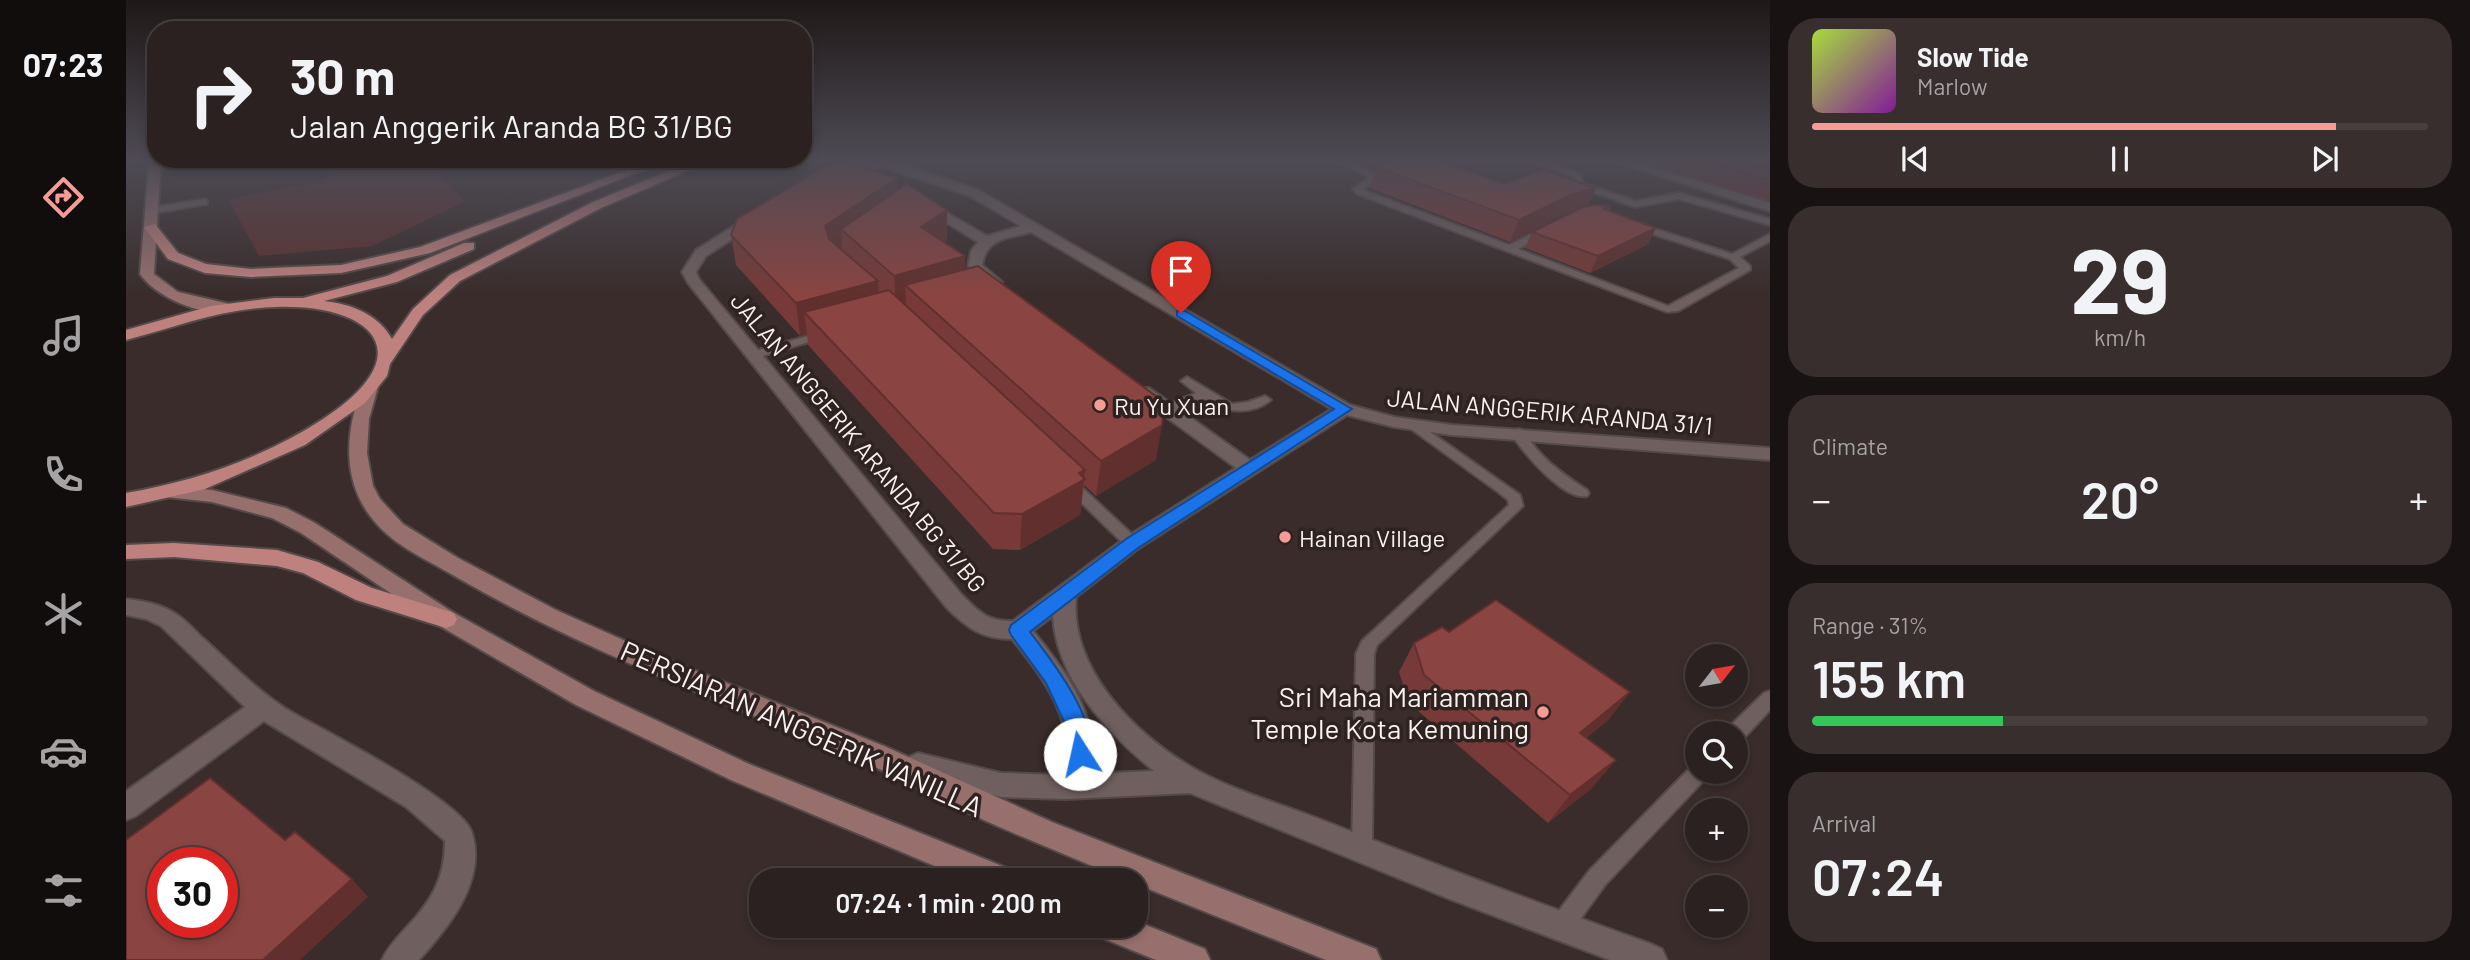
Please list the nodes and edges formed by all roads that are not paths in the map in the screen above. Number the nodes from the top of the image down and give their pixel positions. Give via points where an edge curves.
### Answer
1 (151, 206) edge
2 (181, 206) edge
3 (535, 206) edge
4 (559, 206) edge
5 (595, 206) edge
6 (924, 206) edge
7 (996, 206) edge
8 (1396, 206) edge
9 (1631, 206) edge
10 (1715, 206) edge
11 (771, 208) edge
12 (150, 211) junction
13 (1619, 212) edge
14 (1627, 222) edge
15 (1770, 222) edge
16 (1561, 224) edge
17 (150, 227) junction
18 (1032, 227) junction
19 (1770, 237) edge
20 (986, 241) junction
21 (1510, 249) junction
22 (1734, 257) junction
23 (997, 289) edge
24 (295, 303) junction
25 (229, 308) junction
26 (842, 329) edge
27 (126, 335) edge
28 (752, 355) junction
29 (385, 360) junction
30 (1125, 379) edge
31 (1187, 381) dead end
32 (370, 387) junction
33 (1206, 394) junction
34 (1265, 400) dead end
35 (1167, 409) junction
36 (1345, 409) junction
37 (1416, 426) junction
38 (1518, 433) junction
39 (1770, 454) edge
40 (1248, 468) junction
41 (1062, 477) edge
42 (173, 492) junction
43 (1582, 493) dead end
44 (126, 500) edge
45 (1132, 543) junction
46 (126, 552) edge
47 (1066, 592) junction
48 (126, 607) edge
49 (446, 619) junction
50 (1018, 630) junction
51 (1770, 698) edge
52 (263, 708) junction
53 (1748, 721) edge
54 (861, 748) junction
55 (1191, 781) junction
56 (1687, 784) edge
57 (1066, 788) junction
58 (126, 807) edge
59 (1362, 850) junction
60 (973, 868) edge
61 (1560, 928) junction
62 (1140, 938) edge
63 (398, 960) edge
64 (1194, 960) edge
65 (1365, 960) edge
66 (1650, 960) edge

1 - 12 main road
2 - 12 lane
3 - 17 main road via 427,249 352,267 273,273 217,270 191,263 166,250
4 - 24 main road via 418,269
5 - 29 main road via 455,278 418,312
6 - 20 street
7 - 18 street, JALAN ANGGERIK ARANDA 31/1
8 - 21 lane
9 - 13 lane
10 - 15 lane
11 - 28 street, JALAN ANGGERIK ARANDA BG 31/BG via 701,253 689,272
12 - 17 main road
14 - 22 lane
16 - 21 lane
17 - 25 main road via 147,274 153,284 192,302
18 - 20 street
18 - 36 street, JALAN ANGGERIK ARANDA 31/1
19 - 22 lane
20 - 23 street via 975,266
21 - 22 lane via 1667,309 1746,268
24 - 25 main road
24 - 29 main road via 325,305 369,320 381,332
25 - 27 main road
26 - 28 lane
28 - 50 street, JALAN ANGGERIK ARANDA BG 31/BG via 954,601 973,620 992,630
29 - 32 main road
30 - 35 street
31 - 33 lane
32 - 42 main road via 325,426 284,450
32 - 54 main road, PERSIARAN ANGGERIK VANILLA via 358,428 363,483 381,517 401,533 489,586 701,686
33 - 34 lane via 1236,411
33 - 35 lane
35 - 40 street
36 - 37 street, JALAN ANGGERIK ARANDA 31/1
36 - 40 street
37 - 38 street, JALAN ANGGERIK ARANDA 31/1
37 - 59 lane via 1508,492 1516,506 1370,641 1365,654
38 - 39 street, JALAN ANGGERIK ARANDA 31/1
38 - 43 lane via 1537,461
40 - 45 street
41 - 45 lane
42 - 44 main road
42 - 49 main road via 212,496 279,513
45 - 47 street
46 - 49 main road via 174,550 277,558 310,567 364,594
47 - 50 street
47 - 55 street via 1064,620 1088,679 1139,745
48 - 52 street via 169,620
49 - 60 main road via 585,698 740,772
50 - 57 street via 1047,666 1079,730 1080,754
51 - 53 lane
52 - 58 street
52 - 63 street via 416,798 459,835 461,865 448,904
54 - 57 street via 1001,785
54 - 65 main road, PERSIARAN ANGGERIK VANILLA via 992,811
55 - 57 street
55 - 59 street
56 - 61 lane via 1597,878
59 - 61 street
61 - 66 street
62 - 64 main road

